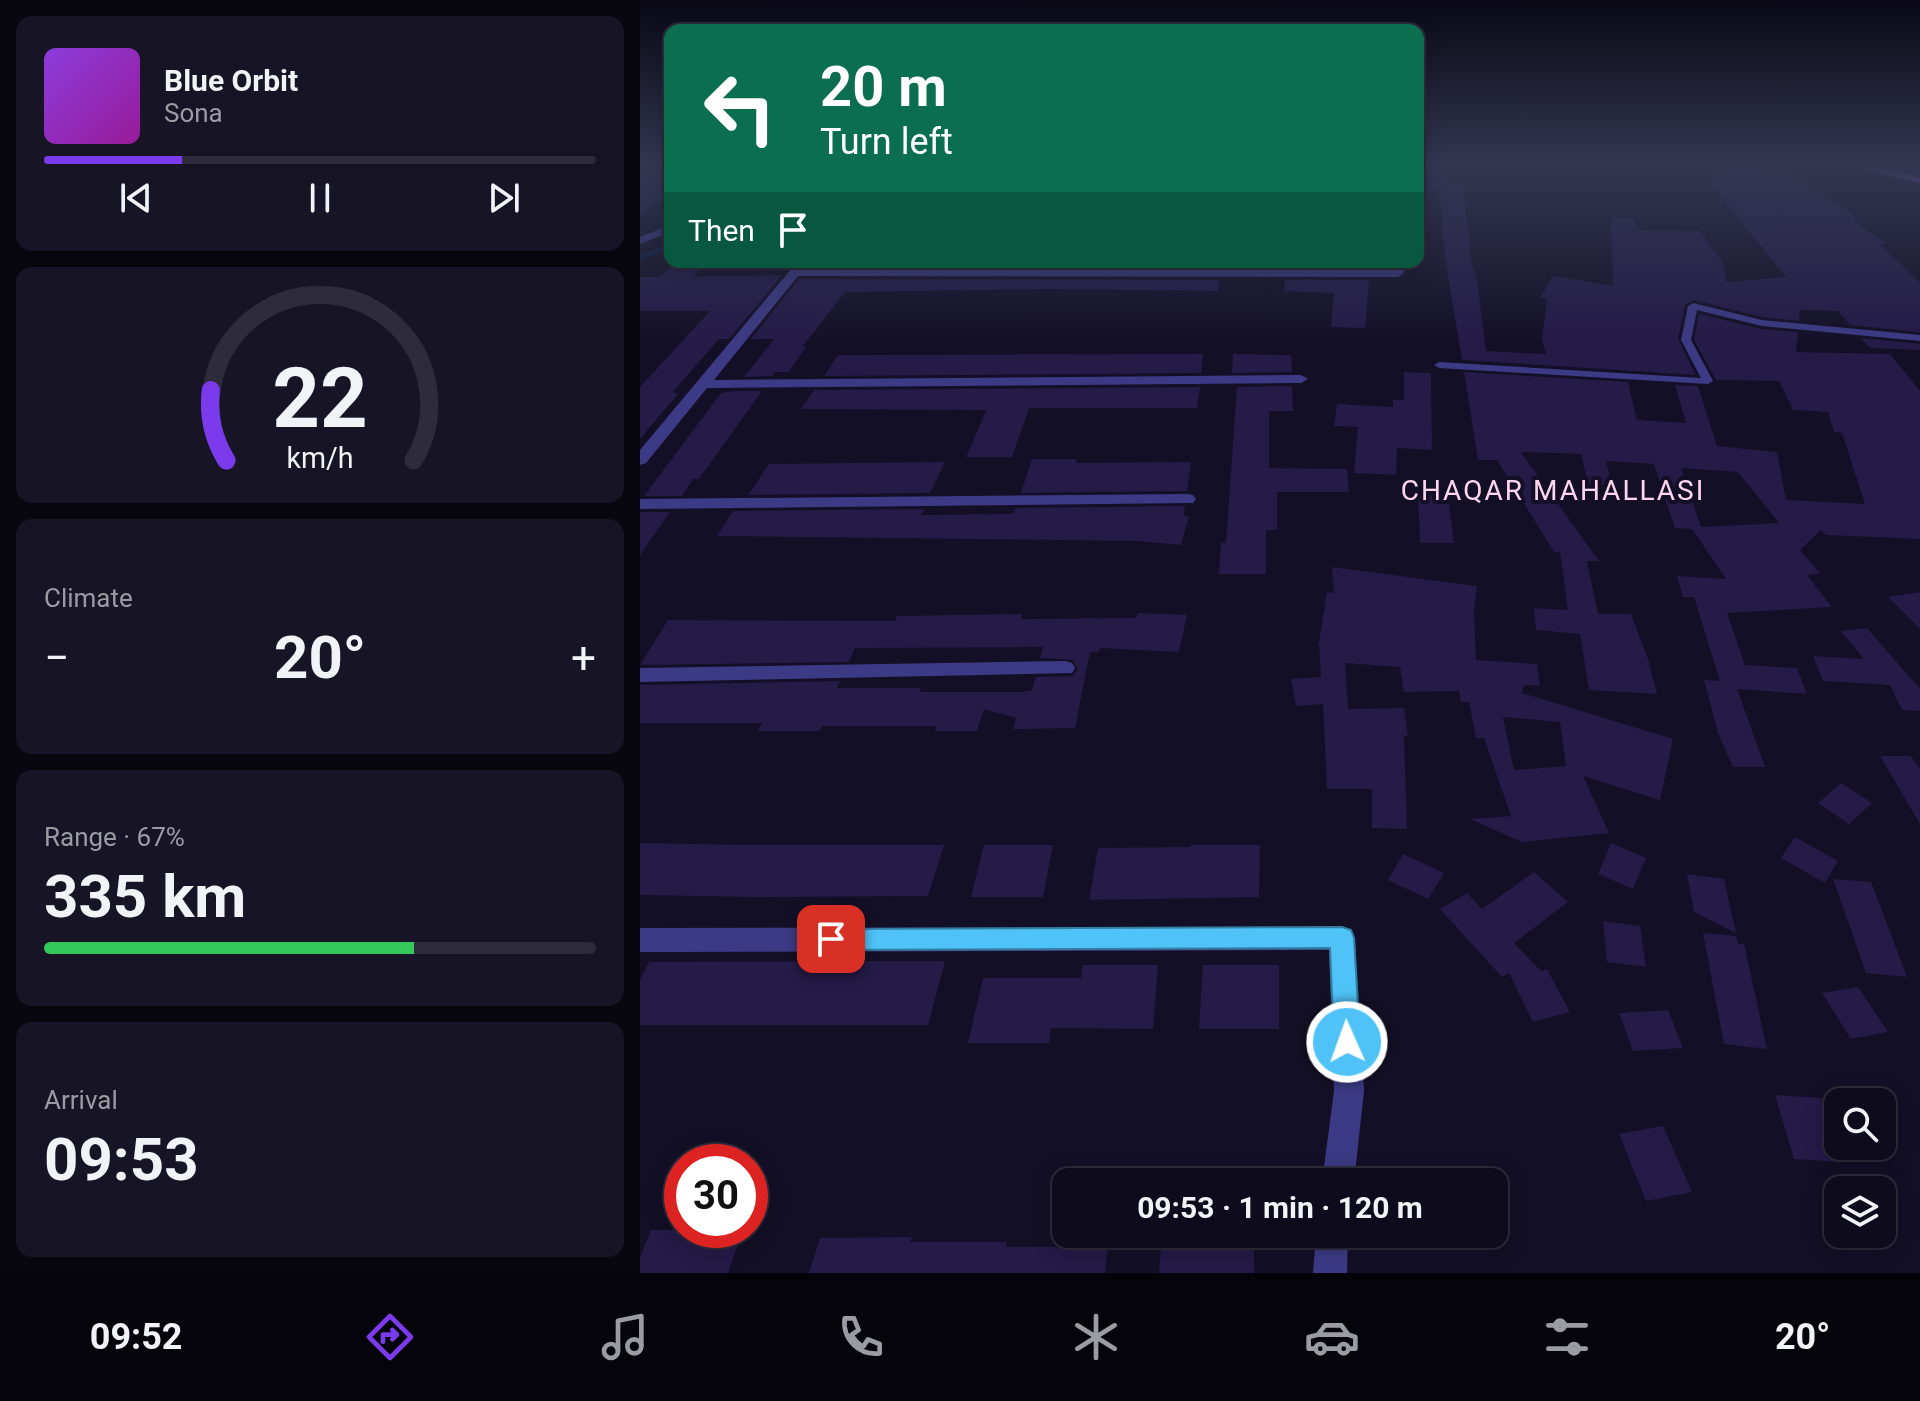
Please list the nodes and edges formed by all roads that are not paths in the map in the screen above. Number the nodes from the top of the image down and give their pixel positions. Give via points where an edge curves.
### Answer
1 (664, 231) edge
2 (640, 241) edge
3 (798, 268) edge
4 (899, 268) edge
5 (1398, 268) edge
6 (1920, 338) edge
7 (1439, 365) dead end
8 (1301, 379) dead end
9 (704, 384) junction
10 (640, 460) edge
11 (1187, 499) dead end
12 (640, 504) edge
13 (1065, 668) dead end
14 (640, 675) edge
15 (640, 940) edge
16 (1340, 1168) edge
17 (1331, 1248) edge
18 (1330, 1273) edge

1 - 2 street
3 - 9 street
4 - 5 street via 1398,273
6 - 7 lane via 1762,323 1693,306 1686,340 1708,381
8 - 9 street
9 - 10 street
11 - 12 street
13 - 14 street
15 - 16 street via 1342,938 1349,1091
17 - 18 street

